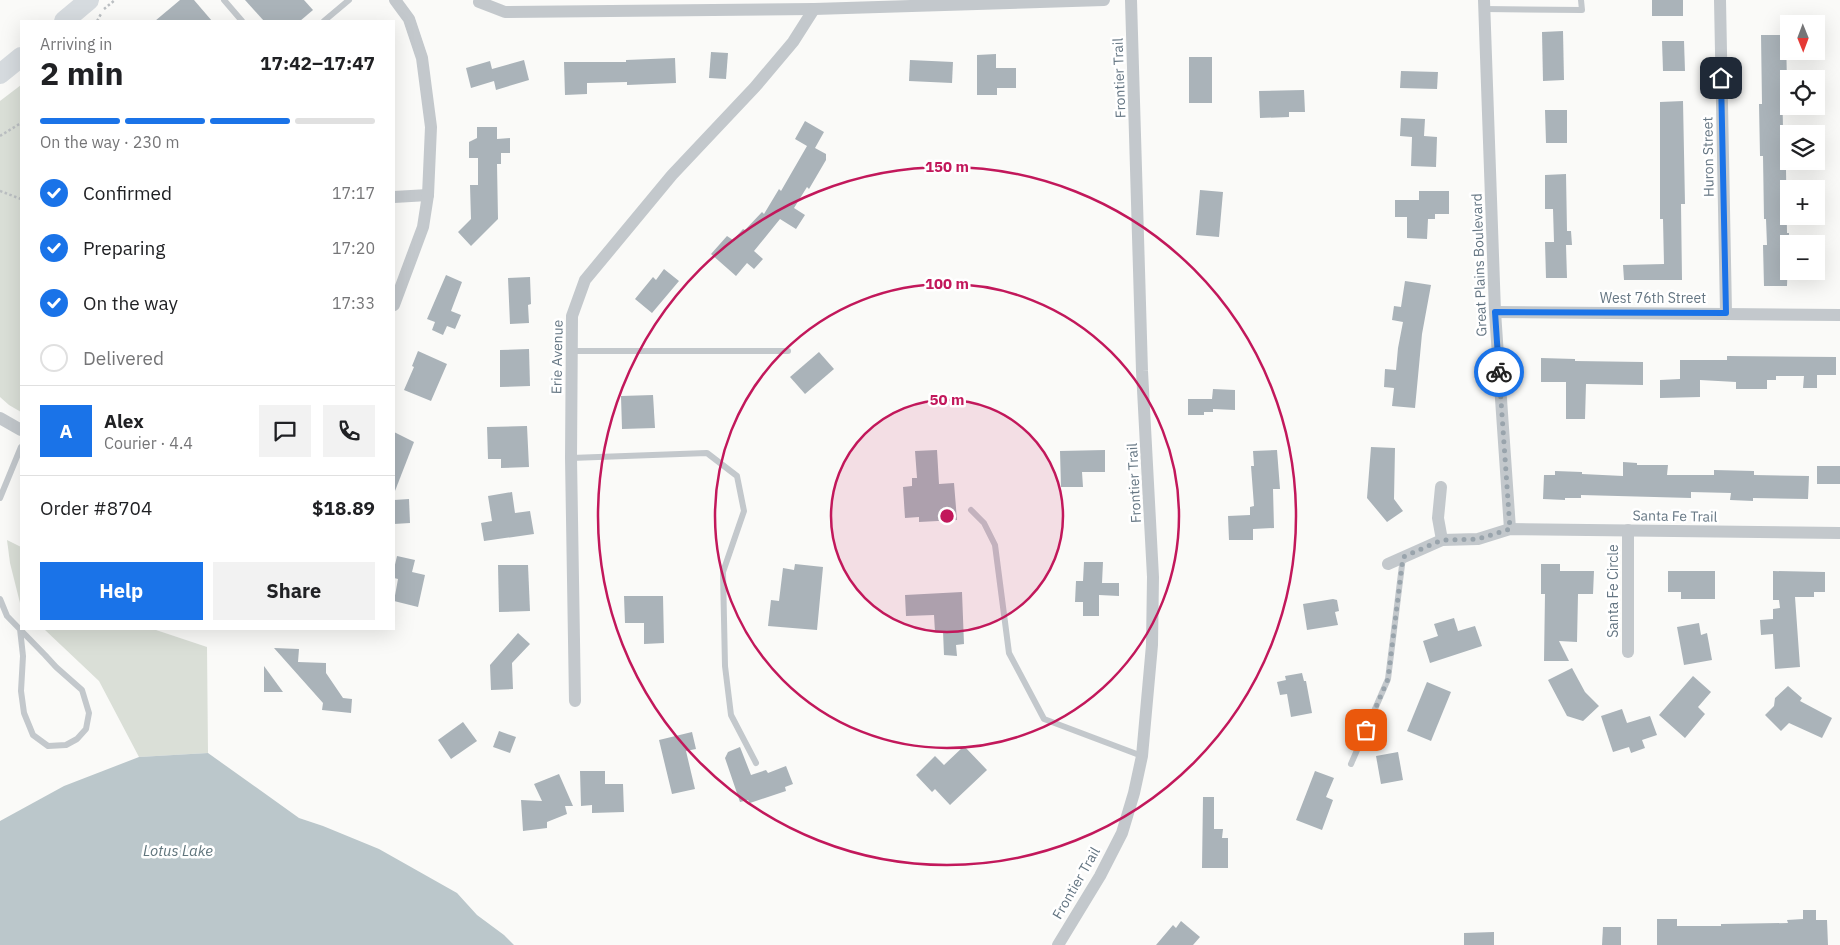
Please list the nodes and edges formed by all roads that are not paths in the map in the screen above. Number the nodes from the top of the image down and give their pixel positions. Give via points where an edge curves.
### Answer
1 (89, 0) edge
2 (224, 0) edge
3 (395, 0) edge
4 (1104, 0) edge
5 (1131, 0) edge
6 (1581, 0) edge
7 (1720, 0) edge
8 (346, 1) edge
9 (479, 1) edge
10 (864, 4) edge
11 (1485, 5) edge
12 (814, 9) junction
13 (65, 20) edge
14 (241, 20) edge
15 (325, 20) edge
16 (20, 57) edge
17 (0, 74) edge
18 (428, 195) junction
19 (395, 197) edge
20 (395, 302) edge
21 (1495, 312) junction
22 (1726, 313) junction
23 (1840, 315) edge
24 (570, 351) junction
25 (788, 351) dead end
26 (0, 418) edge
27 (20, 429) edge
28 (20, 449) edge
29 (571, 458) junction
30 (1441, 487) dead end
31 (0, 498) edge
32 (971, 510) dead end
33 (1510, 529) junction
34 (1628, 530) junction
35 (1840, 533) edge
36 (1442, 540) junction
37 (1403, 557) junction
38 (1388, 564) dead end
39 (0, 599) edge
40 (20, 629) edge
41 (20, 630) edge
42 (21, 630) edge
43 (1628, 652) dead end
44 (575, 701) dead end
45 (1142, 756) junction
46 (756, 763) dead end
47 (1351, 764) dead end
48 (1058, 945) edge

1 - 13 main road
2 - 14 lane
3 - 18 street via 409,19 422,58 430,127
4 - 10 street
5 - 45 street, Frontier Trail via 1142,371 1154,578 1152,645
6 - 11 lane via 1582,10
7 - 22 street, Huron Street
8 - 15 lane
9 - 12 street via 505,12
10 - 12 street
11 - 21 street, Great Plains Boulevard
12 - 24 street, Erie Avenue via 793,42 755,87 672,175 585,280 572,316
16 - 17 main road
18 - 19 street
18 - 20 street via 423,227
21 - 22 street, West 76th Street
21 - 33 street, Great Plains Boulevard
22 - 23 street, West 76th Street
24 - 25 lane
24 - 29 street, Erie Avenue
26 - 27 street
28 - 31 lane
29 - 44 street, Erie Avenue
29 - 46 lane via 707,453 737,476 744,512 723,572 725,666 732,715
30 - 36 street via 1438,518
32 - 45 lane via 984,523 994,545 1009,653 1044,719
33 - 34 street, Santa Fe Trail
33 - 36 street, Santa Fe Trail via 1478,539
34 - 35 street, Santa Fe Trail
34 - 43 street, Santa Fe Circle
36 - 37 street
37 - 38 street
37 - 47 lane via 1388,679
39 - 40 lane via 7,616
41 - 42 lane via 23,656 21,691 24,713 33,736 48,746 66,745 86,729 88,712 82,690
45 - 48 street, Frontier Trail via 1122,833

